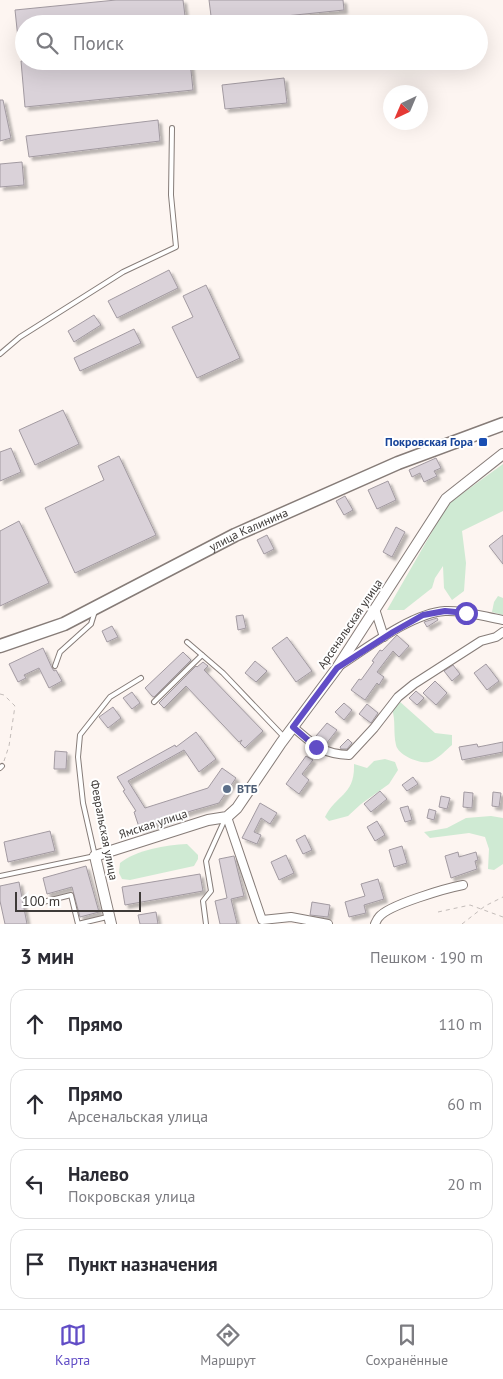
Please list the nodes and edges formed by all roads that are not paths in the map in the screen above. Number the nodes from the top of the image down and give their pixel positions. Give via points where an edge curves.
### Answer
1 (172, 128) dead end
2 (0, 354) edge
3 (503, 424) edge
4 (503, 454) edge
5 (96, 607) junction
6 (376, 609) junction
7 (503, 620) edge
8 (503, 632) edge
9 (384, 637) junction
10 (187, 642) dead end
11 (0, 646) edge
12 (202, 655) junction
13 (55, 666) dead end
14 (337, 668) junction
15 (141, 678) dead end
16 (154, 702) dead end
17 (293, 727) junction
18 (285, 738) junction
19 (226, 816) junction
20 (95, 856) junction
21 (0, 876) edge
22 (463, 885) dead end
23 (43, 902) dead end
24 (110, 920) edge
25 (262, 922) edge
26 (206, 924) edge
27 (328, 924) edge
28 (375, 924) edge

1 - 2 lane via 171,195 176,247 123,272 20,337
3 - 5 main road, улица Калинина via 398,463 236,535
4 - 6 street, Арсенальская улица via 446,499
5 - 11 main road, улица Калинина via 64,624
5 - 13 lane via 91,624 60,652
6 - 9 street
6 - 14 street, Арсенальская улица
7 - 9 street via 445,611 423,615
8 - 17 street via 481,641 414,684 398,697 349,755 333,754 316,747
9 - 14 street
10 - 12 lane
12 - 16 lane
12 - 18 lane
14 - 17 street, Арсенальская улица
15 - 20 lane, Февральская улица via 110,697 80,735 78,757 82,794
17 - 18 street, Арсенальская улица
18 - 19 street, Арсенальская улица via 236,808
19 - 20 street, Ямская улица
19 - 25 street
19 - 26 lane via 206,861 211,891 203,901
20 - 21 lane, Ямская улица
20 - 24 street, Февральская улица
22 - 28 street via 404,903 380,916
23 - 24 lane via 71,895 78,924
25 - 27 street via 291,917

